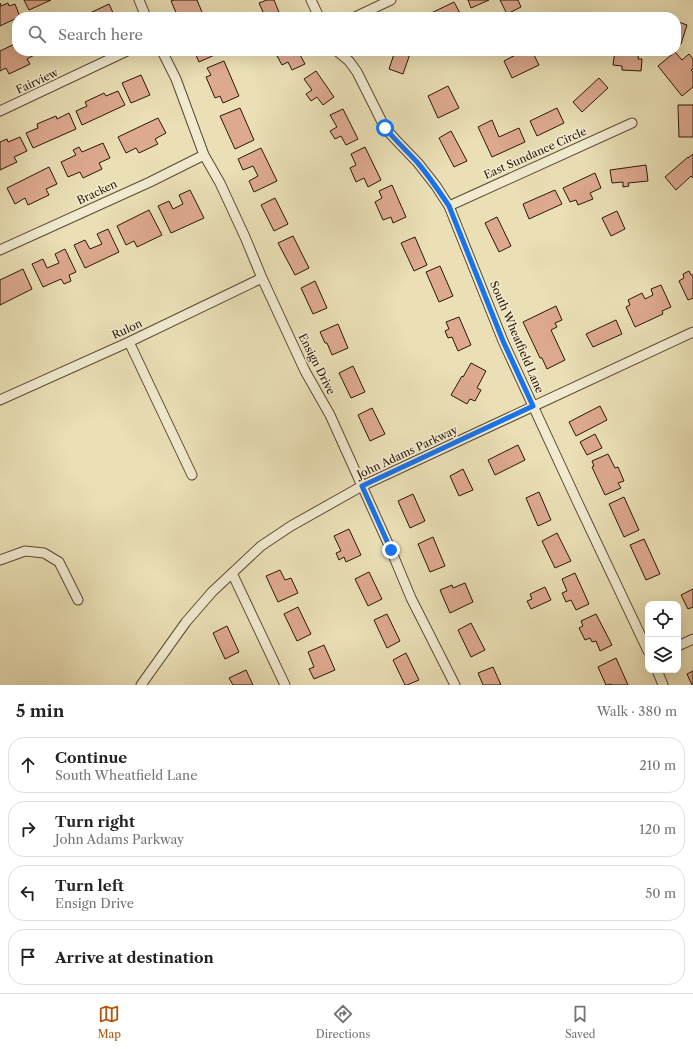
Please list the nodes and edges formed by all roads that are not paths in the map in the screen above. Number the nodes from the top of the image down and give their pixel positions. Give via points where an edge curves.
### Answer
1 (139, 0) edge
2 (310, 0) edge
3 (391, 0) edge
4 (144, 12) edge
5 (316, 12) edge
6 (366, 12) edge
7 (116, 56) edge
8 (164, 56) edge
9 (343, 56) edge
10 (0, 111) edge
11 (632, 123) dead end
12 (204, 155) junction
13 (449, 206) junction
14 (0, 250) edge
15 (262, 278) junction
16 (693, 332) edge
17 (129, 342) junction
18 (0, 400) edge
19 (533, 406) junction
20 (192, 475) dead end
21 (362, 486) junction
22 (0, 560) edge
23 (232, 573) junction
24 (78, 600) dead end
25 (693, 639) edge
26 (645, 645) edge
27 (681, 645) edge
28 (658, 673) edge
29 (141, 685) edge
30 (285, 685) edge
31 (455, 685) edge
32 (664, 685) edge

1 - 4 street
2 - 5 street
3 - 6 street
7 - 10 street, Fairview
8 - 12 street, Ensign Drive via 176,79
9 - 13 street, South Wheatfield Lane via 357,72 385,128 418,163
11 - 13 street, East Sundance Circle
12 - 14 street, Bracken
12 - 15 street, Ensign Drive via 245,236
13 - 19 street, South Wheatfield Lane via 503,341
15 - 17 street, Rulon
15 - 21 street, Ensign Drive
16 - 19 street, John Adams Parkway
17 - 18 street, Rulon
17 - 20 street
19 - 21 street, John Adams Parkway
19 - 26 street, South Wheatfield Lane
21 - 23 street, John Adams Parkway via 261,546
21 - 31 street, Ensign Drive via 411,598
22 - 24 street via 25,551 44,553 59,562
23 - 29 street, John Adams Parkway via 186,622
23 - 30 street
25 - 27 street
28 - 32 street

